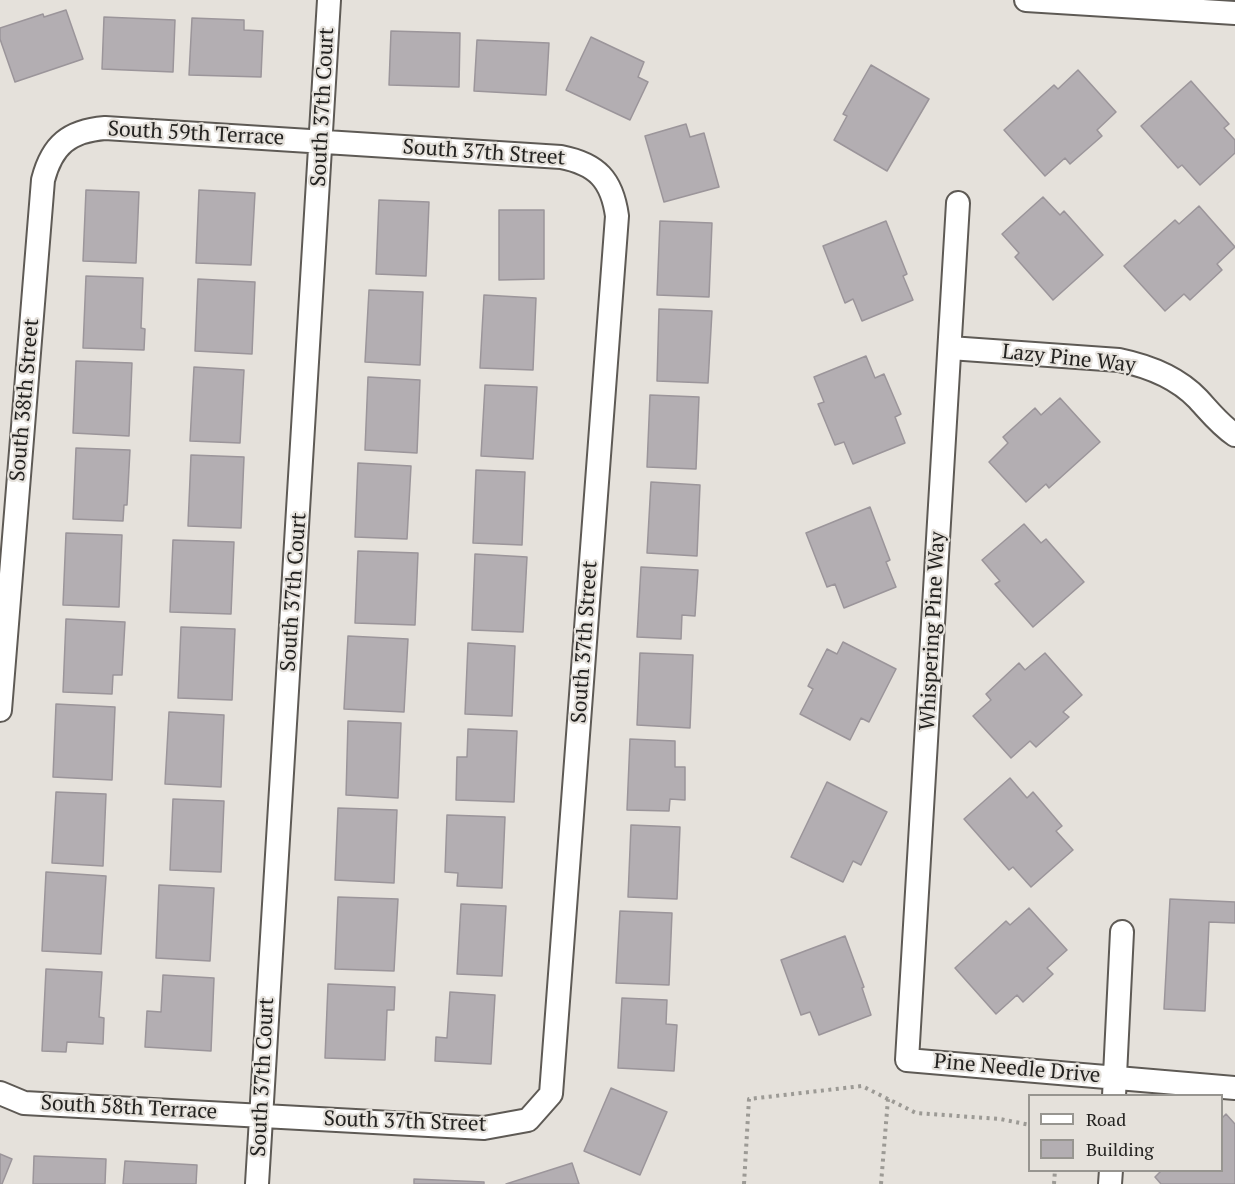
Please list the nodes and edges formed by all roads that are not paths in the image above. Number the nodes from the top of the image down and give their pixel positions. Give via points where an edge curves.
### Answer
1 (329, 0) edge
2 (1026, 0) edge
3 (1235, 13) edge
4 (71, 136) joint
5 (322, 141) junction
6 (958, 203) dead end
7 (950, 348) junction
8 (1235, 435) edge
9 (0, 710) edge
10 (1122, 932) dead end
11 (907, 1060) joint
12 (1115, 1086) edge
13 (1235, 1088) edge
14 (0, 1093) edge
15 (261, 1114) junction
16 (257, 1184) edge

1 - 5 street, South 37th Court
2 - 3 street
4 - 5 street, South 59th Terrace via 87,129 105,128
4 - 9 street, South 38th Street via 48,162 43,180
5 - 15 street, South 37th Court
5 - 15 street, South 37th Street via 579,160 607,183 616,216 551,1094 528,1120 484,1128
6 - 7 street, Whispering Pine Way
7 - 8 street, Lazy Pine Way via 1136,363 1182,386
7 - 11 street, Whispering Pine Way
10 - 12 street
11 - 12 street, Pine Needle Drive
12 - 13 street, Pine Needle Drive
14 - 15 street, South 58th Terrace via 24,1103
15 - 16 street, South 37th Court

